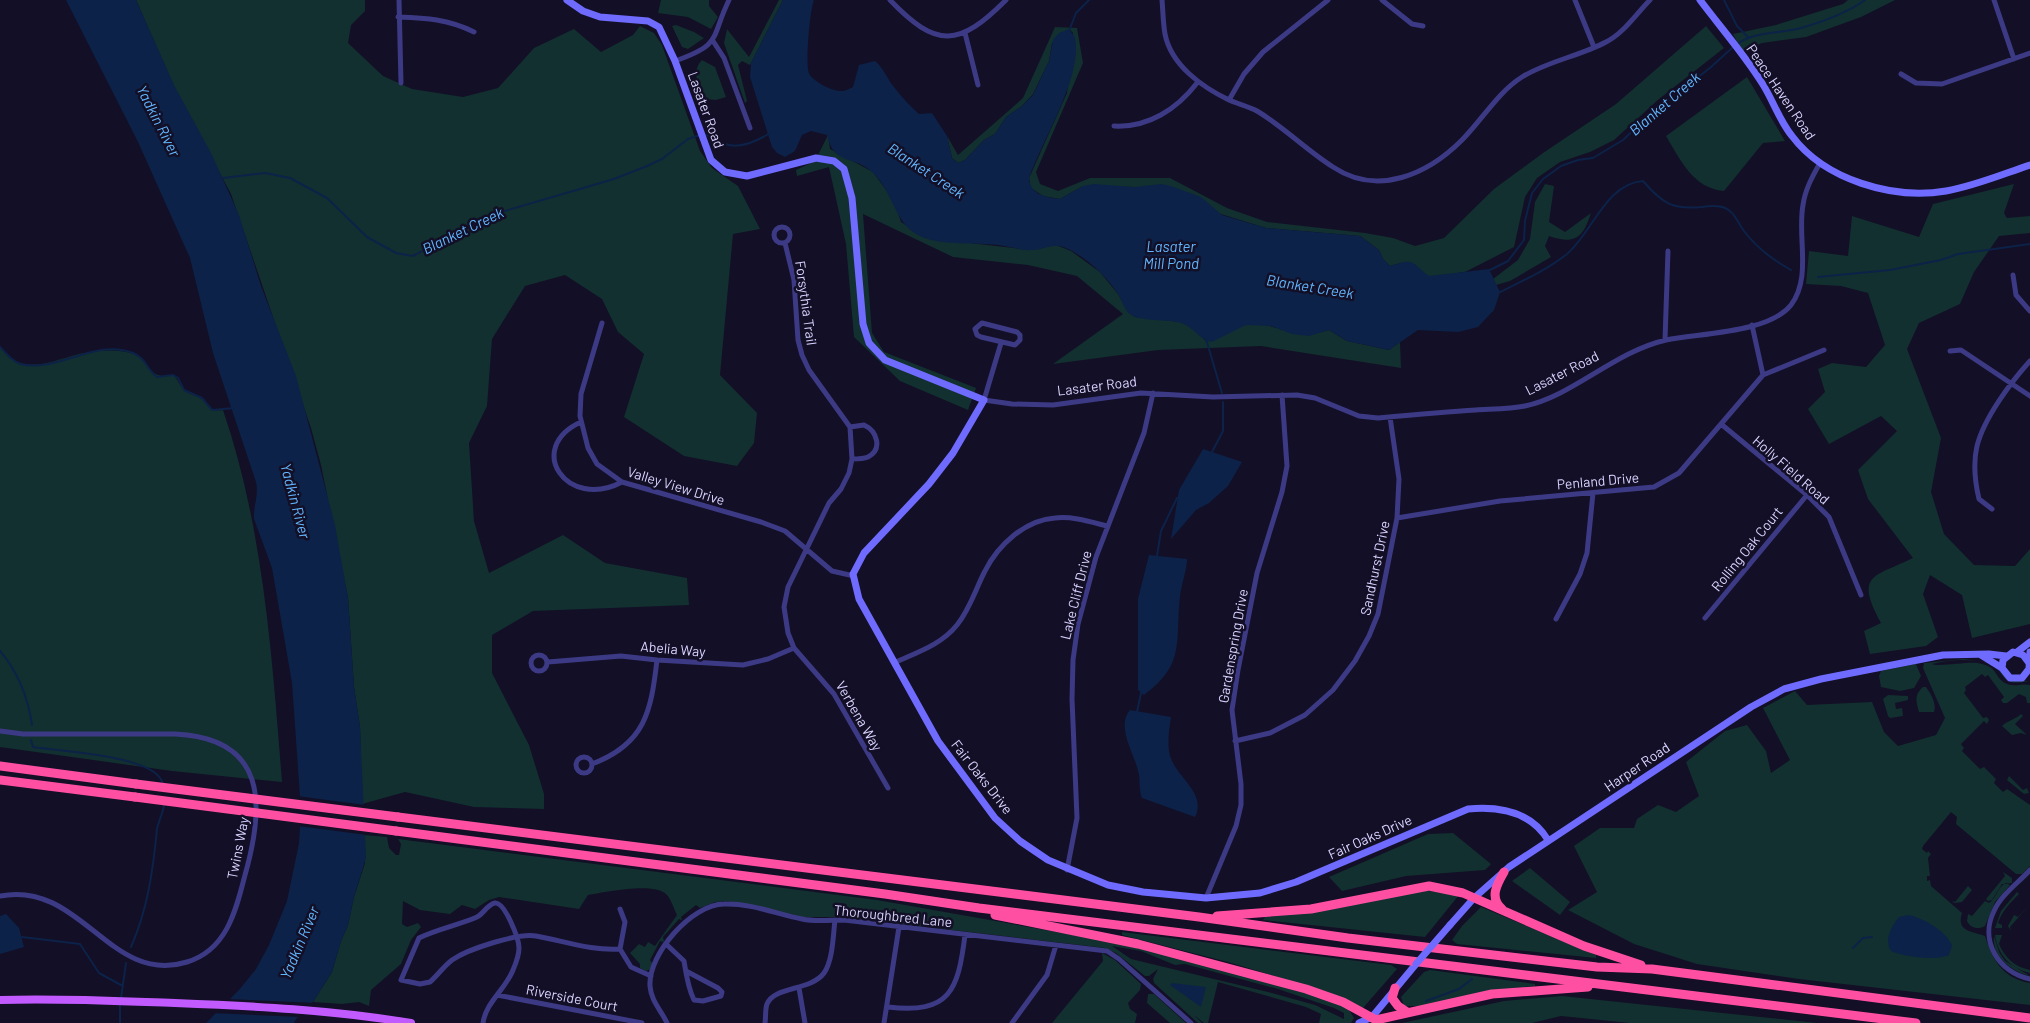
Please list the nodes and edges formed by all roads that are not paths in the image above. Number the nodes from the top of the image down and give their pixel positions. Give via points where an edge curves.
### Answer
1 (398, 0) edge
2 (567, 0) edge
3 (729, 0) edge
4 (890, 0) edge
5 (1006, 0) edge
6 (1162, 0) edge
7 (1328, 0) edge
8 (1382, 0) edge
9 (1575, 0) edge
10 (1650, 0) edge
11 (1700, 0) edge
12 (1994, 0) edge
13 (398, 17) junction
14 (1423, 26) dead end
15 (474, 32) dead end
16 (965, 33) junction
17 (712, 41) junction
18 (1594, 47) junction
19 (2030, 53) edge
20 (2014, 59) junction
21 (675, 61) junction
22 (1901, 74) dead end
23 (401, 83) dead end
24 (1197, 83) junction
25 (978, 85) dead end
26 (1229, 100) junction
27 (1114, 126) dead end
28 (750, 128) dead end
29 (1820, 163) junction
30 (2030, 165) edge
31 (784, 243) dead end
32 (1668, 251) dead end
33 (2013, 275) dead end
34 (2030, 311) edge
35 (602, 323) dead end
36 (1752, 325) junction
37 (1665, 340) junction
38 (1001, 343) junction
39 (1824, 350) dead end
40 (1950, 351) dead end
41 (2030, 361) edge
42 (1764, 375) junction
43 (2012, 383) junction
44 (1153, 393) junction
45 (1282, 395) junction
46 (2030, 396) edge
47 (984, 400) junction
48 (1390, 417) junction
49 (581, 422) junction
50 (1721, 424) junction
51 (850, 427) junction
52 (852, 459) junction
53 (622, 482) junction
54 (1593, 493) junction
55 (1807, 495) junction
56 (1992, 509) dead end
57 (1397, 518) junction
58 (1107, 526) junction
59 (807, 551) junction
60 (854, 576) junction
61 (1861, 595) dead end
62 (1705, 618) dead end
63 (1556, 619) dead end
64 (2030, 642) edge
65 (794, 648) junction
66 (2017, 652) junction
67 (2030, 652) edge
68 (1980, 655) junction
69 (2006, 656) junction
70 (657, 660) junction
71 (548, 662) dead end
72 (896, 662) junction
73 (2029, 665) edge
74 (2002, 668) junction
75 (2026, 678) edge
76 (0, 731) edge
77 (1235, 741) junction
78 (592, 764) dead end
79 (0, 766) edge
80 (0, 780) edge
81 (888, 788) dead end
82 (1548, 840) junction
83 (1067, 870) junction
84 (2030, 870) edge
85 (1504, 872) junction
86 (0, 896) edge
87 (1206, 898) junction
88 (1474, 898) junction
89 (979, 908) junction
90 (620, 909) dead end
91 (1504, 910) junction
92 (1199, 917) junction
93 (835, 920) junction
94 (899, 927) junction
95 (965, 935) junction
96 (516, 936) junction
97 (666, 944) junction
98 (1056, 946) junction
99 (620, 949) junction
100 (1652, 969) junction
101 (686, 971) junction
102 (651, 976) junction
103 (2030, 979) edge
104 (1598, 986) junction
105 (799, 988) junction
106 (1395, 988) junction
107 (497, 995) junction
108 (0, 996) edge
109 (34, 999) junction
110 (0, 1000) edge
111 (888, 1007) junction
112 (1407, 1012) junction
113 (662, 1015) junction
114 (2030, 1018) edge
115 (1371, 1020) edge
116 (411, 1023) edge
117 (483, 1023) edge
118 (642, 1023) edge
119 (662, 1023) edge
120 (667, 1023) edge
121 (765, 1023) edge
122 (805, 1023) edge
123 (884, 1023) edge
124 (1012, 1023) edge
125 (1191, 1023) edge
126 (1359, 1023) edge
127 (1916, 1023) edge

1 - 13 street
2 - 21 street, Lasater Road via 600,17 652,22 661,30
3 - 17 street
4 - 16 street via 913,23 930,32 946,36
5 - 16 street via 979,26
6 - 24 street via 1168,44
7 - 26 street via 1263,52 1244,74
8 - 14 street via 1412,24
9 - 18 street
10 - 18 street via 1619,33
11 - 29 street, Peace Haven Road via 1762,83 1791,136
12 - 20 street
13 - 15 street via 448,21
13 - 23 street
16 - 25 street
17 - 21 street via 702,50
17 - 28 street via 724,58
18 - 26 street via 1522,77 1443,157 1428,168 1399,179 1362,180 1348,175 1262,114
19 - 20 street
20 - 22 street via 1942,84 1916,84
21 - 47 street, Lasater Road via 705,147 716,166 747,176 816,158 830,159 841,166 852,198 863,324 869,343 885,360
24 - 26 street
24 - 27 street via 1176,106 1157,117 1134,125
29 - 30 street, Peace Haven Road via 1836,174 1884,189 1925,194 1970,186
29 - 36 street, Lasater Road via 1802,206 1802,274 1797,294 1777,317
31 - 51 street, Forsythia Trail via 794,280 802,355 808,370
32 - 37 street
33 - 34 street via 2016,295
35 - 49 street, Valley View Drive via 581,394
36 - 37 street, Lasater Road
36 - 42 street
37 - 48 street, Lasater Road via 1628,354 1552,396 1526,406
38 - 38 street via 1018,344 1020,335 982,323 977,326 977,335
38 - 47 street
39 - 42 street
40 - 43 street via 1961,350
41 - 43 street
42 - 50 street, Penland Drive
43 - 46 street
43 - 56 street via 1977,445 1975,466 1979,499
44 - 45 street, Lasater Road via 1213,397
44 - 47 street, Lasater Road via 1119,394 1053,405
44 - 58 street, Lake Cliff Drive via 1144,433
45 - 48 street, Lasater Road via 1315,398 1359,416
45 - 77 street, Gardenspring Drive via 1288,461 1257,573 1238,670 1232,710
47 - 60 street via 953,453 903,513 864,553
48 - 57 street, Sandhurst Drive via 1399,479
49 - 53 street, Valley View Drive via 588,448 597,464
49 - 53 street via 557,442 554,460 558,471 570,484 588,489 609,488
50 - 54 street, Penland Drive via 1679,473 1654,487
50 - 55 street, Holly Field Road
51 - 52 street
51 - 52 street via 864,425 874,432 877,439 871,455
52 - 59 street via 849,473 829,503
53 - 59 street, Valley View Drive via 761,522 785,531
54 - 57 street, Penland Drive via 1500,501
54 - 63 street via 1587,553 1580,574
55 - 61 street, Holly Field Road via 1829,517
55 - 62 street, Rolling Oak Court
57 - 77 street, Sandhurst Drive via 1378,614 1355,661 1333,690 1301,718 1270,733
58 - 72 street via 1056,518 1022,529 996,552 953,630
58 - 83 street, Lake Cliff Drive via 1086,590 1073,660 1077,818
59 - 60 street, Valley View Drive via 832,571
59 - 65 street, Verbena Way via 788,587 784,607
60 - 72 street, Fair Oaks Drive via 859,599
64 - 66 street
65 - 70 street, Abelia Way via 743,665
65 - 81 street, Verbena Way via 834,694
66 - 69 street
66 - 73 street
67 - 73 street
68 - 69 street, Harper Road
68 - 74 street, Harper Road
68 - 82 street, Harper Road via 1935,656 1784,689 1751,707
69 - 74 street
70 - 71 street, Abelia Way via 621,656
70 - 78 street via 650,708 644,722 621,750
72 - 83 street, Fair Oaks Drive via 938,741 996,818 1020,841
73 - 75 street
74 - 75 street via 2010,678
76 - 86 street, Twins Way via 23,734 176,734 210,738 240,760 255,786 257,799 253,842 234,917 218,943 188,962 154,965 139,962 56,903 36,896
77 - 87 street, Gardenspring Drive via 1241,805 1236,826
79 - 92 highway, bridge
80 - 89 highway, bridge
82 - 85 street, Harper Road
82 - 87 street, Fair Oaks Drive via 1526,817 1494,809 1468,809 1287,886 1239,896
83 - 87 street, Fair Oaks Drive via 1108,886
84 - 103 street via 1997,905 1989,926 1990,943 1998,960 2010,971
85 - 88 street, Harper Road
85 - 91 highway via 1494,898
88 - 91 highway
88 - 92 highway via 1450,889 1429,886 1311,909
88 - 106 street, Harper Road, bridge
89 - 104 highway
89 - 115 highway via 993,914 1146,946 1306,988 1335,998
90 - 99 street via 625,928
91 - 100 highway via 1607,955
92 - 100 highway via 1597,967
93 - 94 street, Thoroughbred Lane
93 - 97 street, Thoroughbred Lane via 804,920 759,908 717,904 685,923
93 - 105 street via 824,973
94 - 95 street, Thoroughbred Lane
94 - 111 street
95 - 98 street, Thoroughbred Lane
95 - 111 street via 957,980 946,996 920,1009
96 - 96 street via 504,907 492,904 478,916 419,938 401,980 428,983 462,954
96 - 99 street via 535,936 599,950
96 - 107 street via 520,950 509,978
97 - 101 street via 683,958
97 - 102 street, Thoroughbred Lane
98 - 124 street via 1047,975
98 - 125 street, Thoroughbred Lane via 1111,953
99 - 102 street via 632,967
100 - 114 highway
101 - 101 street via 694,1000 722,996 718,988
102 - 113 street via 652,996
104 - 112 highway via 1515,991
104 - 127 highway
105 - 121 street via 770,999 766,1005
105 - 122 street
106 - 112 highway via 1392,998
106 - 115 street, Harper Road
107 - 117 street via 486,1011
107 - 118 street, Riverside Court
108 - 109 street
109 - 110 main road
109 - 116 main road via 343,1012
111 - 123 street
112 - 115 highway
113 - 119 street
113 - 120 street
115 - 126 street, Harper Road

